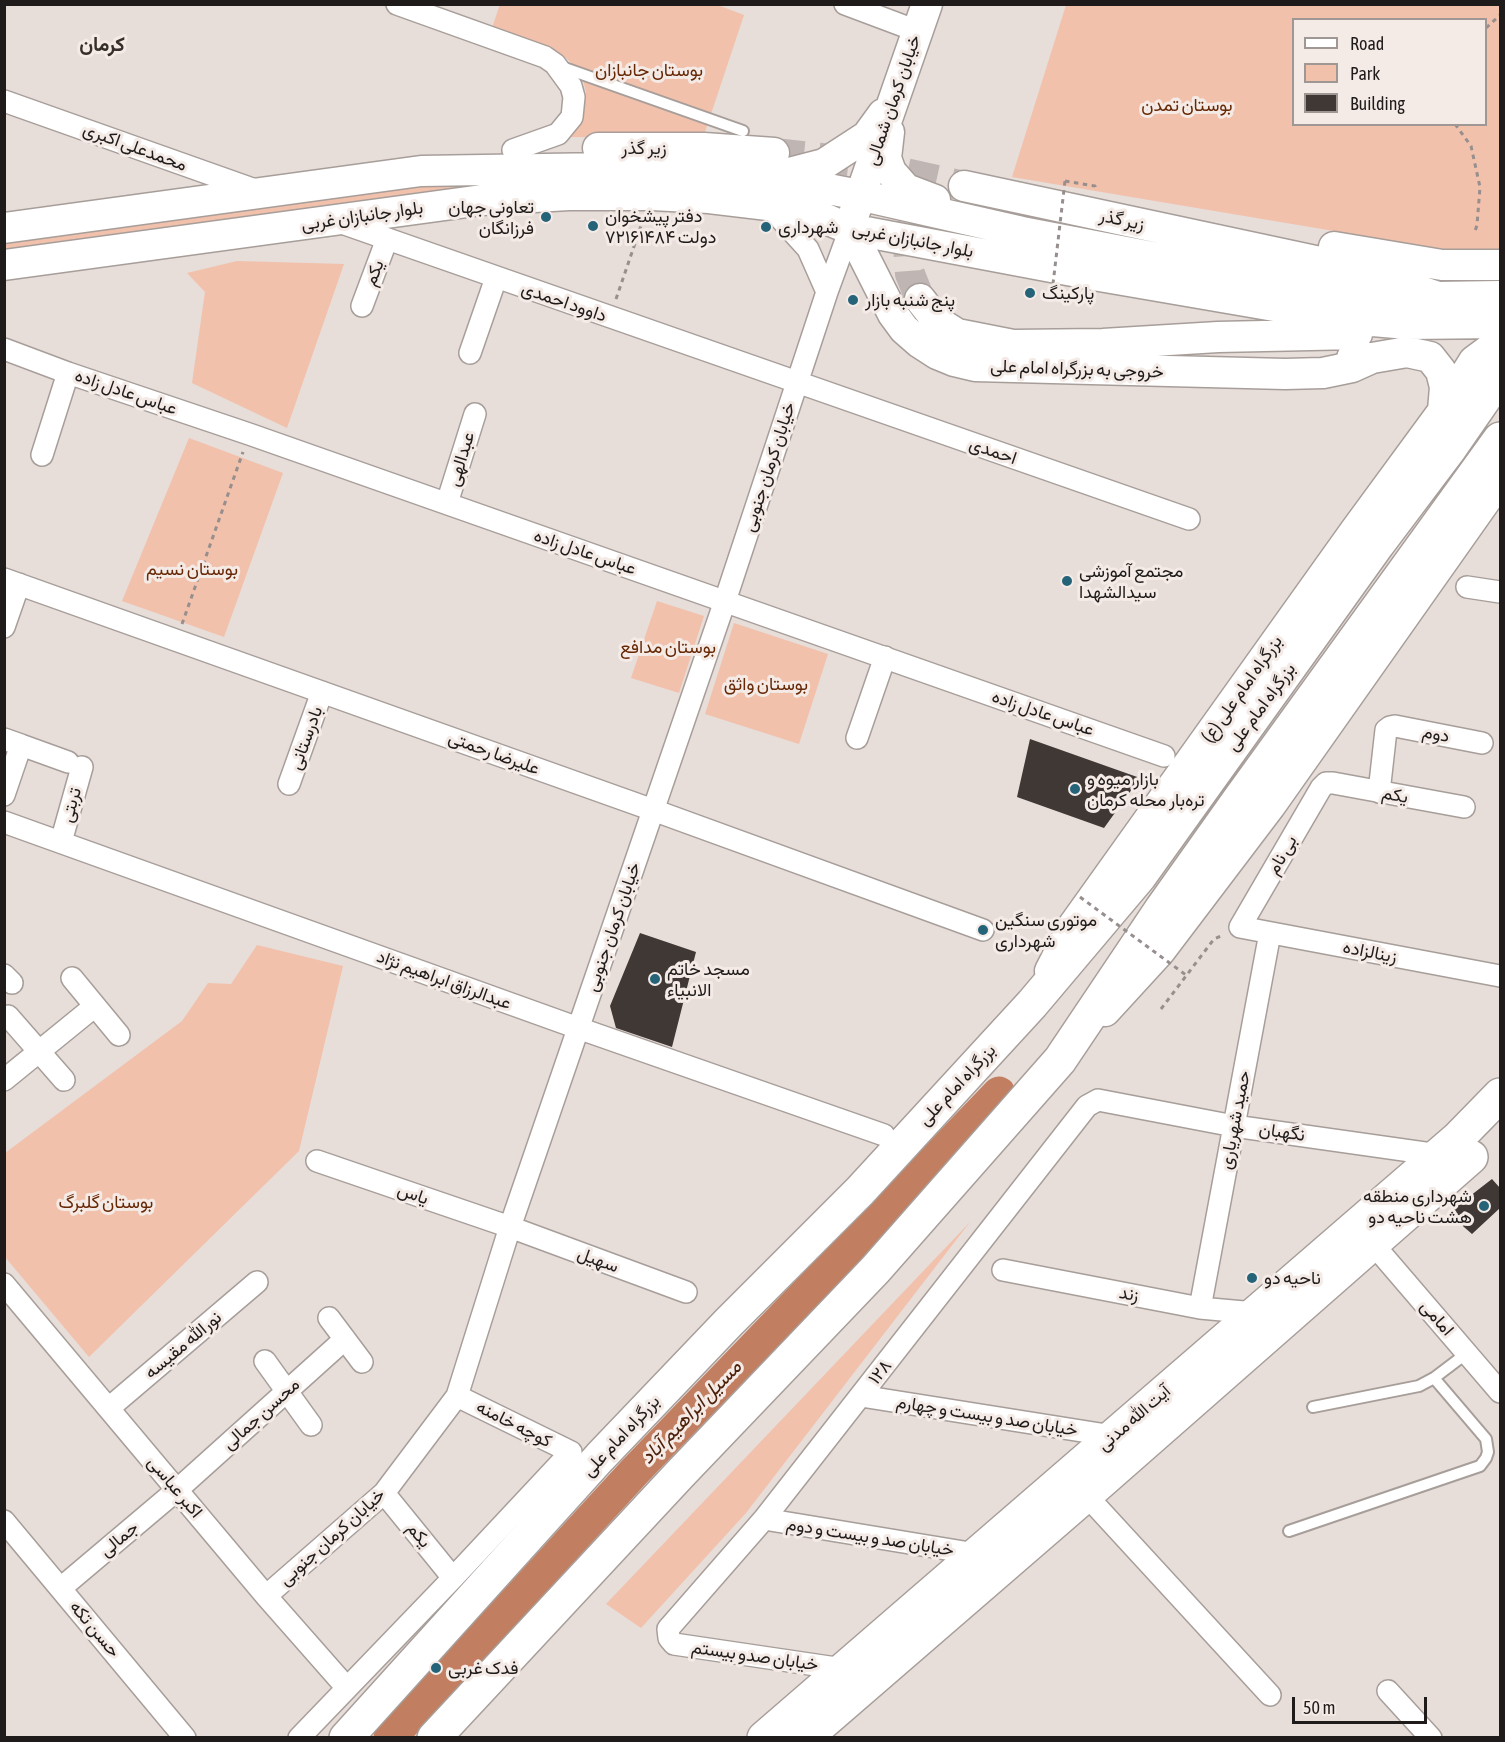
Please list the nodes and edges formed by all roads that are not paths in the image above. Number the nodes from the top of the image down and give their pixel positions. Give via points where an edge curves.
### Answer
1 (398, 4) edge
2 (845, 4) edge
3 (922, 18) edge
4 (555, 64) junction
5 (893, 99) junction
6 (4, 100) edge
7 (743, 131) dead end
8 (513, 150) junction
9 (421, 171) junction
10 (771, 179) junction
11 (964, 186) tunnel mouth
12 (265, 193) junction
13 (859, 195) junction
14 (332, 220) junction
15 (4, 228) edge
16 (850, 229) junction
17 (1022, 232) junction
18 (387, 239) junction
19 (1208, 239) junction
20 (4, 265) edge
21 (1500, 265) edge
22 (496, 278) junction
23 (827, 292) junction
24 (1500, 296) edge
25 (1438, 297) junction
26 (920, 299) tunnel mouth
27 (362, 306) dead end
28 (1500, 323) edge
29 (1407, 324) junction
30 (1149, 341) junction
31 (1500, 346) edge
32 (4, 349) edge
33 (470, 353) dead end
34 (1372, 358) junction
35 (1487, 368) edge
36 (68, 372) junction
37 (797, 383) junction
38 (1443, 411) junction
39 (475, 414) dead end
40 (1500, 439) edge
41 (42, 454) dead end
42 (1500, 480) edge
43 (447, 503) junction
44 (1189, 519) dead end
45 (12, 582) edge
46 (1467, 587) dead end
47 (1500, 592) edge
48 (725, 601) junction
49 (4, 627) edge
50 (885, 657) junction
51 (322, 692) junction
52 (857, 738) dead end
53 (13, 742) edge
54 (1482, 743) dead end
55 (1164, 756) dead end
56 (1326, 783) joint
57 (290, 784) dead end
58 (1379, 792) junction
59 (4, 795) edge
60 (1464, 807) dead end
61 (653, 810) junction
62 (4, 822) edge
63 (61, 842) junction
64 (1240, 927) joint
65 (983, 930) dead end
66 (1270, 933) junction
67 (1500, 976) edge
68 (72, 978) dead end
69 (1032, 1004) junction
70 (95, 1006) junction
71 (8, 1016) dead end
72 (578, 1028) junction
73 (119, 1035) dead end
74 (40, 1052) junction
75 (1060, 1060) junction
76 (4, 1080) edge
77 (64, 1080) dead end
78 (1500, 1095) edge
79 (1092, 1102) joint
80 (1234, 1126) junction
81 (1500, 1127) edge
82 (884, 1135) dead end
83 (1439, 1155) junction
84 (316, 1161) dead end
85 (510, 1227) junction
86 (1365, 1234) junction
87 (1003, 1270) dead end
88 (257, 1281) dead end
89 (4, 1284) edge
90 (686, 1292) dead end
91 (1200, 1308) junction
92 (1255, 1313) junction
93 (329, 1318) dead end
94 (345, 1339) junction
95 (1467, 1353) junction
96 (265, 1361) dead end
97 (362, 1362) dead end
98 (1434, 1378) junction
99 (288, 1390) junction
100 (1500, 1392) edge
101 (457, 1396) junction
102 (861, 1396) junction
103 (1313, 1407) dead end
104 (109, 1408) junction
105 (311, 1425) dead end
106 (1113, 1436) junction
107 (177, 1490) junction
108 (384, 1493) junction
109 (1086, 1495) junction
110 (764, 1519) junction
111 (4, 1521) edge
112 (1289, 1531) dead end
113 (976, 1554) junction
114 (453, 1578) junction
115 (60, 1588) junction
116 (266, 1596) junction
117 (669, 1638) joint
118 (843, 1669) junction
119 (347, 1688) junction
120 (1388, 1691) dead end
121 (1270, 1695) dead end
122 (185, 1737) edge
123 (298, 1737) edge
124 (346, 1737) edge
125 (434, 1737) edge
126 (764, 1737) edge
127 (805, 1737) edge
128 (1431, 1737) edge

1 - 4 street
2 - 3 street
3 - 5 main road, خیابان کرمان شمالی
4 - 7 lane
4 - 8 street via 571,86 572,117 558,134
5 - 10 main road via 867,136 824,164
5 - 13 main road, خیابان کرمان شمالی
5 - 17 main road via 886,158 900,184 915,194
6 - 12 street, محمدعلی اکبری
8 - 9 main road, زیر گذر
8 - 10 main road, زیر گذر via 704,148
9 - 10 main road, بلوار جانبازان غربی via 606,168 727,172
9 - 12 main road, بلوار جانبازان غربی
10 - 13 main road, بلوار جانبازان غربی
10 - 14 main road, بلوار جانبازان غربی via 709,198 569,195 482,200
10 - 16 main road, بلوار جانبازان غربی via 814,214
10 - 23 street via 787,223 808,249
11 - 19 main road, زیر گذر
12 - 15 main road, بلوار جانبازان غربی
13 - 16 main road, خیابان کرمان جنوبی
13 - 17 main road, بلوار جانبازان غربی
14 - 18 street, داوود احمدی
14 - 20 main road, بلوار جانبازان غربی
16 - 23 street, خیابان کرمان جنوبی
16 - 29 main road, بلوار جانبازان غربی via 1350,319
16 - 34 main road, خروجی به بزرگراه امام علی via 904,329 928,349 954,362 975,366 1285,374 1342,369
17 - 25 main road, بلوار جانبازان غربی via 1344,294
18 - 22 street, داوود احمدی
18 - 27 street, یکم
19 - 21 main road via 1260,237 1442,265
19 - 25 main road, بلوار جانبازان غربی via 1357,270
22 - 33 street
22 - 37 street, داوود احمدی
23 - 37 street, خیابان کرمان جنوبی
24 - 25 main road, بلوار جانبازان غربی
26 - 30 main road via 938,322 957,334 1013,345
28 - 29 main road, بلوار جانبازان غربی
29 - 30 main road via 1371,333
30 - 34 main road via 1180,353
31 - 35 main road via 1493,347
32 - 36 street, عباس عادل زاده
34 - 38 main road via 1407,352 1430,357 1441,371 1445,387
35 - 38 main road, بزرگراه امام علی (ع)
35 - 69 main road, بزرگراه امام علی via 1451,447 1140,876
36 - 41 street
36 - 43 street, عباس عادل زاده
37 - 44 street, احمدی
37 - 48 street, خیابان کرمان جنوبی
38 - 69 main road, بزرگراه امام علی (ع) via 1073,926
39 - 43 street, عبدالهی
40 - 75 main road, بزرگراه امام علی via 1162,908
42 - 75 main road via 1270,806 1160,951
43 - 48 street, عباس عادل زاده
45 - 49 street
45 - 51 street, علیرضا رحمتی
46 - 47 street
48 - 50 street, عباس عادل زاده
48 - 61 street, خیابان کرمان جنوبی
50 - 52 street
50 - 55 street, عباس عادل زاده
51 - 57 street, بادرستانی
51 - 61 street, علیرضا رحمتی
53 - 59 street
53 - 63 street, تربتی via 75,765
54 - 58 street, دوم via 1390,727 1386,730
56 - 58 street, یکم
56 - 64 street, بی نام
58 - 60 street, یکم
61 - 65 street, علیرضا رحمتی
61 - 72 street, خیابان کرمان جنوبی
62 - 63 street, عبدالرزاق ابراهیم نژاد
63 - 72 street, عبدالرزاق ابراهیم نژاد
64 - 66 street, زینالزاده
66 - 67 street, زینالزاده
66 - 80 street, حمید شهریاری
68 - 70 street
69 - 124 main road, بزرگراه امام علی via 860,1191 600,1457
70 - 73 street
70 - 74 street
71 - 74 street
72 - 82 street, عبدالرزاق ابراهیم نژاد
72 - 85 street, خیابان کرمان جنوبی
74 - 76 street
74 - 77 street
75 - 125 main road, بزرگراه امام علی via 875,1270
78 - 83 main road, آیت الله مدنی
79 - 80 street, نگهبان
79 - 102 street, ۱۲۸
80 - 83 street, نگهبان
80 - 91 street, حمید شهریاری
81 - 86 main road, آیت الله مدنی
83 - 86 main road, آیت الله مدنی
84 - 85 street, یاس
85 - 90 street, سهیل
85 - 101 street, خیابان کرمان جنوبی
86 - 92 main road, آیت الله مدنی
86 - 95 street, امامی
86 - 109 main road
87 - 91 street, زند
88 - 104 street, نورالله مقیسه
89 - 104 street, اکبر عباسی
91 - 92 street, زند
92 - 106 main road, آیت الله مدنی
93 - 94 street
94 - 97 street
94 - 99 street, محسن جمالی
95 - 98 lane
95 - 100 street, امامی
96 - 99 street
98 - 103 lane via 1419,1386
98 - 112 lane via 1486,1439 1488,1452 1480,1466
99 - 105 street
99 - 107 street, محسن جمالی
101 - 108 street, خیابان کرمان جنوبی
101 - 114 street, کوچه خامنه via 571,1452
102 - 106 street, خیابان صد و بیست و چهارم
102 - 110 street, ۱۲۸
104 - 107 street, اکبر عباسی
106 - 113 main road, آیت الله مدنی
107 - 115 street, جمالی
107 - 116 street, اکبر عباسی
108 - 114 street, یکم
108 - 116 street, خیابان کرمان جنوبی
109 - 121 street
109 - 127 main road
110 - 113 street, خیابان صد و بیست و دوم
110 - 117 street, ۱۲۸ via 668,1629
111 - 115 street, حسن تکه
113 - 118 main road, آیت الله مدنی
114 - 119 street
115 - 122 street, حسن تکه
116 - 119 street, اکبر عباسی
117 - 118 street, خیابان صدو بیستم via 674,1644
118 - 126 main road, آیت الله مدنی
119 - 123 street
120 - 128 street

